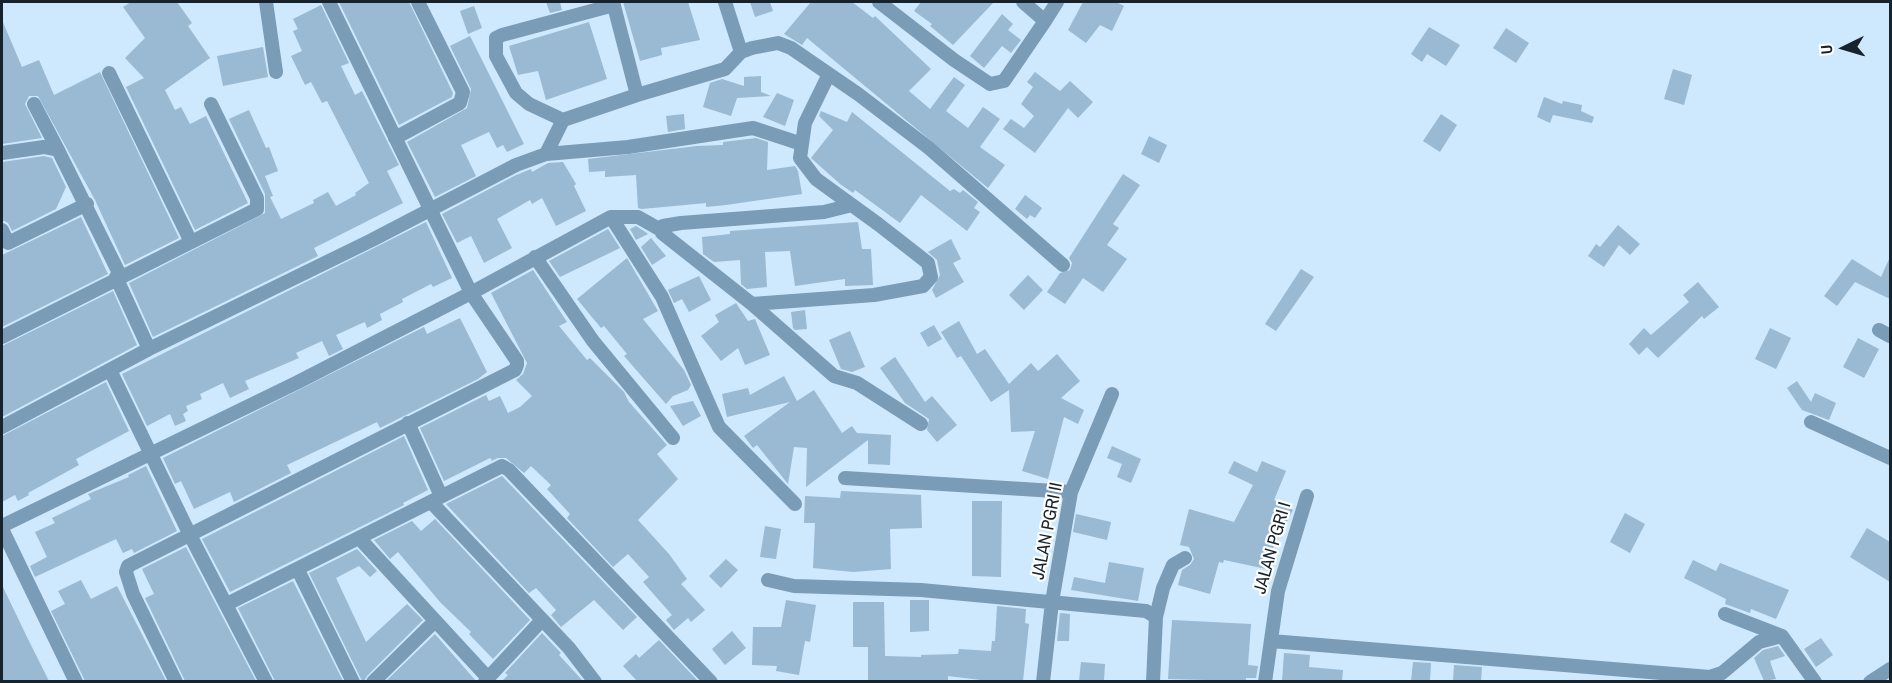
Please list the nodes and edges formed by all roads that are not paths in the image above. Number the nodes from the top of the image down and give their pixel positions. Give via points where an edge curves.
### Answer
1 (266, 2) edge
2 (329, 2) edge
3 (418, 2) edge
4 (725, 2) edge
5 (879, 2) edge
6 (1023, 2) edge
7 (1057, 2) edge
8 (613, 3) edge
9 (1045, 21) junction
10 (741, 52) junction
11 (276, 72) dead end
12 (109, 73) dead end
13 (829, 74) junction
14 (638, 95) junction
15 (34, 104) dead end
16 (212, 104) dead end
17 (563, 120) junction
18 (395, 138) junction
19 (802, 144) junction
20 (58, 150) junction
21 (2, 153) edge
22 (546, 154) junction
23 (87, 204) junction
24 (852, 205) junction
25 (429, 210) junction
26 (610, 217) junction
27 (2, 230) edge
28 (661, 230) junction
29 (190, 240) junction
30 (535, 257) junction
31 (1063, 266) dead end
32 (118, 276) junction
33 (471, 293) junction
34 (752, 304) junction
35 (2, 337) edge
36 (148, 349) junction
37 (110, 370) junction
38 (1112, 394) dead end
39 (1811, 422) dead end
40 (408, 423) junction
41 (921, 424) dead end
42 (2, 428) edge
43 (673, 438) dead end
44 (150, 452) junction
45 (1890, 458) edge
46 (845, 478) dead end
47 (1071, 492) junction
48 (1306, 496) dead end
49 (436, 499) junction
50 (795, 504) dead end
51 (2, 527) edge
52 (190, 535) junction
53 (360, 539) junction
54 (1185, 558) dead end
55 (298, 570) junction
56 (768, 580) dead end
57 (1052, 602) junction
58 (227, 604) junction
59 (1725, 614) dead end
60 (1156, 617) junction
61 (542, 620) junction
62 (434, 622) junction
63 (1782, 636) junction
64 (1271, 641) junction
65 (1890, 669) edge
66 (486, 680) edge
67 (76, 681) edge
68 (176, 681) edge
69 (266, 681) edge
70 (353, 681) edge
71 (373, 681) edge
72 (595, 681) edge
73 (711, 681) edge
74 (1043, 681) edge
75 (1153, 681) edge
76 (1265, 681) edge
77 (1815, 681) edge
78 (1870, 681) edge

1 - 11 street
2 - 18 street
3 - 18 street via 463,92 460,103
4 - 10 street
5 - 9 street via 990,84 1004,81
6 - 9 street
7 - 9 street
8 - 14 street
8 - 17 street via 496,38 496,56 516,93 529,104
10 - 13 street via 778,43
10 - 14 street via 725,69
12 - 29 street
13 - 19 street via 805,123
13 - 31 street via 955,170
14 - 17 street
15 - 20 street
16 - 29 street via 259,205 254,211
17 - 22 street
18 - 25 street
19 - 22 street via 753,128 628,147
19 - 24 street via 800,159 816,179
20 - 21 street via 44,147
20 - 23 street
22 - 25 street via 516,165
23 - 27 street via 8,243
23 - 32 street
24 - 28 street via 824,212 681,223 663,226
24 - 34 street via 928,263 932,277 923,286 874,295
25 - 33 street
25 - 36 street
26 - 28 street via 638,217
26 - 30 street
26 - 50 street via 662,297 719,427
28 - 34 street via 671,243
29 - 32 street
30 - 33 street
30 - 43 street via 593,341
32 - 35 street
32 - 36 street
33 - 40 street via 517,361 515,370
33 - 44 street
34 - 41 street via 834,376 857,383
36 - 37 street
37 - 42 street
37 - 44 street
38 - 47 street, JALAN PGRI II
39 - 45 street
40 - 49 street
40 - 52 street
44 - 51 street
44 - 52 street
46 - 47 street
47 - 57 street, JALAN PGRI II
48 - 64 street, JALAN PGRI I via 1278,591
49 - 53 street
49 - 61 street
49 - 73 street via 497,467 505,467
51 - 67 street
52 - 58 street
52 - 68 street via 135,561 126,572
53 - 55 street
53 - 62 street
54 - 60 street via 1173,565
55 - 58 street
55 - 70 street
56 - 57 street via 794,586 921,590
57 - 60 street via 1146,611
57 - 74 street, JALAN PGRI II
58 - 69 street
59 - 63 street
60 - 75 street
61 - 66 street
61 - 72 street
62 - 66 street
62 - 71 street
63 - 64 street via 1759,642 1722,673 1710,677
63 - 77 street
64 - 76 street, JALAN PGRI I
65 - 78 street

